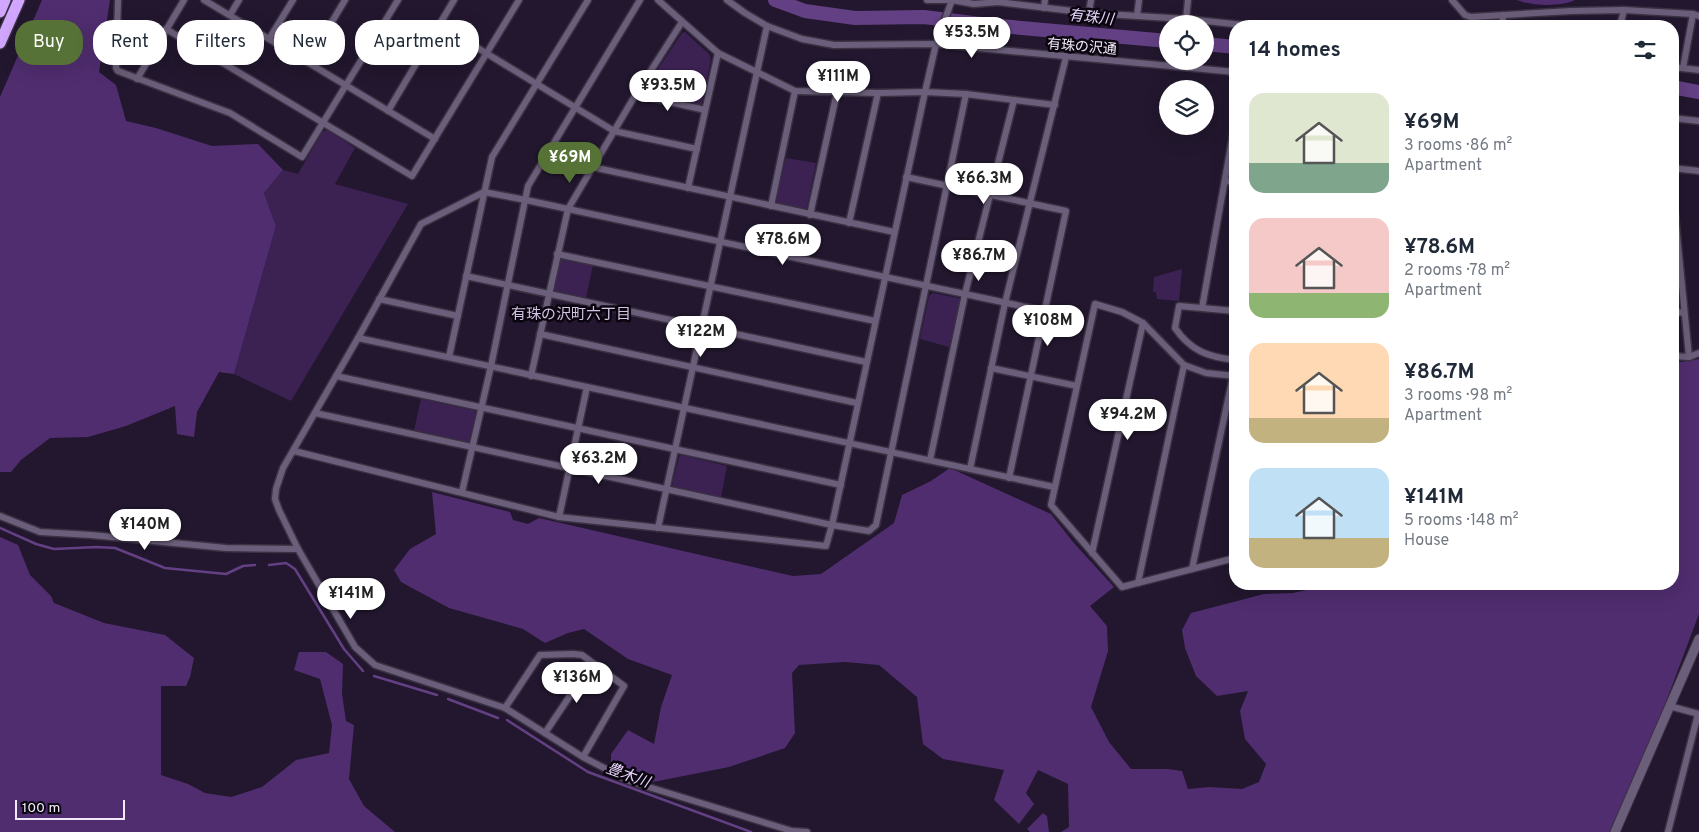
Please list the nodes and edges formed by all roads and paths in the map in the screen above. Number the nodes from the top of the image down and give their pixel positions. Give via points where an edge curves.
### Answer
1 (5, 0) edge
2 (19, 0) edge
3 (118, 0) edge
4 (184, 0) edge
5 (204, 0) edge
6 (239, 0) edge
7 (293, 0) edge
8 (345, 0) edge
9 (398, 0) edge
10 (454, 0) edge
11 (519, 0) edge
12 (588, 0) edge
13 (640, 0) edge
14 (658, 0) edge
15 (727, 0) edge
16 (927, 0) edge
17 (1045, 0) edge
18 (1091, 0) edge
19 (1139, 0) edge
20 (1188, 0) edge
21 (1452, 0) edge
22 (998, 1) edge
23 (952, 2) edge
24 (1044, 8) junction
25 (1624, 10) junction
26 (0, 12) edge
27 (1090, 13) junction
28 (230, 15) junction
29 (1186, 15) edge
30 (1503, 15) junction
31 (1696, 15) edge
32 (1137, 16) junction
33 (1159, 18) edge
34 (333, 20) edge
35 (443, 20) edge
36 (1503, 20) edge
37 (1622, 20) edge
38 (682, 22) junction
39 (1214, 22) edge
40 (1229, 24) edge
41 (767, 26) junction
42 (167, 27) edge
43 (167, 30) edge
44 (269, 39) junction
45 (274, 42) edge
46 (0, 43) edge
47 (936, 44) junction
48 (479, 50) edge
49 (718, 53) junction
50 (486, 54) junction
51 (1066, 57) junction
52 (145, 65) edge
53 (313, 65) edge
54 (416, 65) edge
55 (1679, 68) edge
56 (1683, 68) junction
57 (1699, 70) edge
58 (1229, 71) edge
59 (756, 72) junction
60 (137, 79) junction
61 (536, 84) junction
62 (346, 85) junction
63 (796, 91) junction
64 (837, 92) junction
65 (924, 92) junction
66 (878, 93) junction
67 (636, 94) junction
68 (966, 94) junction
69 (1014, 100) junction
70 (1055, 105) junction
71 (575, 108) junction
72 (705, 110) junction
73 (388, 111) junction
74 (1679, 119) edge
75 (1699, 121) edge
76 (323, 123) junction
77 (614, 131) junction
78 (434, 139) junction
79 (697, 149) junction
80 (1229, 158) edge
81 (592, 167) junction
82 (1679, 169) edge
83 (1699, 171) edge
84 (906, 177) junction
85 (1225, 181) junction
86 (1229, 181) edge
87 (947, 186) junction
88 (688, 188) junction
89 (484, 192) junction
90 (990, 195) junction
91 (729, 197) junction
92 (526, 200) junction
93 (1030, 204) junction
94 (771, 206) junction
95 (568, 209) junction
96 (810, 215) junction
97 (849, 223) junction
98 (894, 232) junction
99 (720, 242) junction
100 (558, 254) junction
101 (1679, 258) edge
102 (466, 276) junction
103 (885, 277) junction
104 (507, 285) junction
105 (926, 285) junction
106 (711, 287) junction
107 (548, 293) junction
108 (965, 294) junction
109 (379, 299) junction
110 (1005, 303) junction
111 (1202, 308) junction
112 (1229, 309) edge
113 (1044, 311) junction
114 (1679, 312) edge
115 (1684, 313) junction
116 (458, 316) junction
117 (875, 321) junction
118 (1143, 323) junction
119 (702, 326) junction
120 (540, 334) junction
121 (358, 338) junction
122 (1699, 353) edge
123 (1679, 356) edge
124 (1688, 357) junction
125 (449, 358) junction
126 (1229, 359) edge
127 (866, 362) junction
128 (1184, 365) junction
129 (491, 366) junction
130 (694, 367) junction
131 (992, 368) junction
132 (336, 376) junction
133 (532, 376) junction
134 (1031, 376) junction
135 (1229, 376) edge
136 (1076, 386) junction
137 (587, 387) junction
138 (1229, 399) edge
139 (857, 403) junction
140 (481, 408) junction
141 (685, 408) junction
142 (315, 413) junction
143 (578, 428) junction
144 (849, 443) junction
145 (472, 447) junction
146 (676, 449) junction
147 (294, 451) junction
148 (890, 453) junction
149 (930, 460) junction
150 (569, 468) junction
151 (970, 469) junction
152 (1009, 478) junction
153 (841, 485) junction
154 (1054, 487) junction
155 (667, 489) junction
156 (462, 492) junction
157 (0, 516) edge
158 (559, 517) junction
159 (832, 525) junction
160 (658, 528) junction
161 (298, 549) junction
162 (1092, 553) junction
163 (1229, 560) edge
164 (1192, 569) junction
165 (1138, 583) junction
166 (1698, 645) edge
167 (1696, 658) edge
168 (592, 663) junction
169 (1669, 706) junction
170 (505, 708) junction
171 (1699, 714) edge
172 (545, 733) junction
173 (583, 757) junction
174 (807, 832) edge
175 (1615, 832) edge
176 (1668, 832) edge

1 - 26 highway
2 - 46 highway
3 - 60 street via 116,68
4 - 42 street
5 - 28 street
6 - 28 street
7 - 44 street
8 - 34 street
9 - 62 street
10 - 35 street
11 - 50 street
12 - 61 street
13 - 71 street
14 - 38 street
15 - 41 street, 有珠の沢通
16 - 23 street
17 - 24 street
18 - 27 street
19 - 32 street
20 - 29 street
21 - 30 street via 1471,17
22 - 23 street
22 - 24 street
23 - 47 street
24 - 27 street
25 - 30 street
25 - 31 street
25 - 37 street
27 - 32 street
28 - 44 street
30 - 36 street
31 - 56 street
32 - 33 street
38 - 49 street
38 - 67 street
39 - 40 street
41 - 47 street, 有珠の沢通 via 802,39 834,45
41 - 59 street
43 - 76 street
44 - 45 street
47 - 51 street, 有珠の沢通
47 - 65 street
48 - 50 street
49 - 59 street
49 - 72 street
50 - 61 street
50 - 78 street
51 - 58 street, 有珠の沢通
51 - 70 street
52 - 60 street
53 - 62 street
54 - 73 street
55 - 56 street
56 - 57 street
59 - 63 street
59 - 91 street
60 - 76 street via 230,113 302,157
61 - 71 street
61 - 89 street via 492,157
62 - 73 street
62 - 76 street
63 - 64 street
63 - 94 street
64 - 66 street
64 - 96 street
65 - 66 street
65 - 68 street
65 - 84 street
66 - 97 street
67 - 72 street
67 - 77 street
68 - 69 street
68 - 87 street
69 - 70 street
69 - 90 street
70 - 93 street
71 - 77 street
71 - 92 street via 528,186
72 - 79 street
73 - 78 street
74 - 75 street
76 - 78 street via 412,176
77 - 79 street
77 - 81 street
79 - 88 street
80 - 85 street
81 - 88 street
81 - 95 street
82 - 83 street
84 - 87 street
84 - 98 street
85 - 86 street
85 - 111 street
87 - 90 street
87 - 105 street
88 - 91 street
89 - 92 street
89 - 102 street
89 - 109 street via 421,224
90 - 93 street
90 - 108 street
91 - 94 street
91 - 99 street
92 - 95 street
92 - 104 street
93 - 110 street
93 - 113 street via 1066,211
94 - 96 street
95 - 99 street
95 - 100 street
96 - 97 street
97 - 98 street
98 - 103 street
99 - 103 street
99 - 106 street
100 - 106 street
100 - 107 street
101 - 115 street
102 - 104 street
102 - 116 street
103 - 105 street
103 - 117 street
104 - 107 street
104 - 129 street
105 - 108 street
105 - 148 street
106 - 117 street
106 - 119 street
107 - 119 street
107 - 120 street
108 - 110 street
108 - 149 street
109 - 116 street
109 - 121 street
110 - 113 street
110 - 131 street
111 - 112 street
111 - 126 street via 1179,306 1174,328 1202,353
113 - 134 street
114 - 115 street
115 - 124 street
116 - 125 street
117 - 127 street
118 - 128 street
118 - 136 street via 1095,304
118 - 162 street
119 - 127 street
119 - 130 street
120 - 130 street
120 - 133 street
121 - 125 street
121 - 132 street
122 - 124 street
123 - 124 street
125 - 129 street
127 - 139 street
128 - 135 street via 1206,374
128 - 165 street
129 - 133 street
129 - 140 street
130 - 139 street
130 - 141 street
131 - 134 street
131 - 151 street
132 - 140 street
132 - 142 street
133 - 137 street
134 - 136 street
134 - 152 street
136 - 154 street
137 - 141 street
137 - 143 street
138 - 164 street
139 - 144 street
140 - 143 street
140 - 145 street
141 - 144 street
141 - 146 street
142 - 145 street
142 - 147 street
143 - 146 street
143 - 150 street
144 - 148 street
144 - 153 street
145 - 150 street
145 - 156 street
146 - 153 street
146 - 155 street
147 - 156 street
147 - 161 street via 278,478 275,499
148 - 149 street
148 - 159 street via 876,525 869,531
149 - 151 street
150 - 155 street
150 - 158 street
151 - 152 street
152 - 154 street
153 - 159 street
154 - 162 street via 1051,505
155 - 159 street
155 - 160 street
156 - 158 street
157 - 161 street via 40,532 226,548
158 - 160 street
159 - 160 street via 826,546
161 - 170 street via 356,647 375,665
162 - 165 street via 1122,588
163 - 164 street
164 - 165 street
166 - 167 street
167 - 169 street
168 - 170 street via 582,655 540,655
168 - 172 street
168 - 173 street via 624,686
169 - 171 street
169 - 175 street
170 - 172 street
171 - 176 street
172 - 173 street
173 - 174 street via 629,781 792,831

